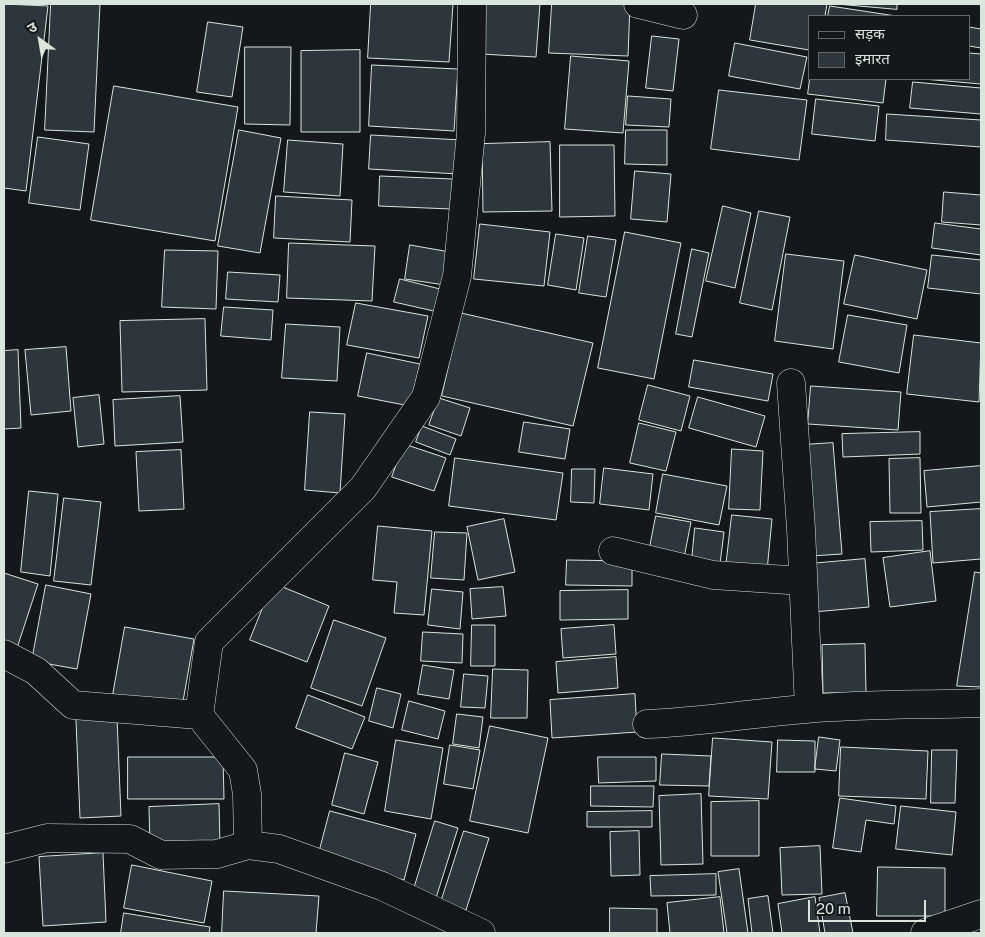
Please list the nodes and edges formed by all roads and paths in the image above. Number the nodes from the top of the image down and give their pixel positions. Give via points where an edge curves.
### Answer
1 (472, 4) edge
2 (638, 4) edge
3 (683, 15) dead end
4 (791, 384) dead end
5 (613, 551) dead end
6 (803, 581) junction
7 (4, 654) edge
8 (981, 703) edge
9 (809, 708) junction
10 (198, 715) junction
11 (647, 724) dead end
12 (248, 845) junction
13 (4, 849) edge
14 (981, 914) edge
15 (480, 933) edge
16 (925, 933) edge

1 - 10 street via 471,133 457,276 426,398 364,488 209,642
2 - 3 street
4 - 6 street
5 - 6 street via 713,574
6 - 9 street
7 - 10 street via 36,671 73,705
8 - 9 street
9 - 11 street
10 - 12 street via 243,770
12 - 13 street via 217,854 161,855 130,839 47,838
12 - 15 street via 300,855 382,886
14 - 16 street

